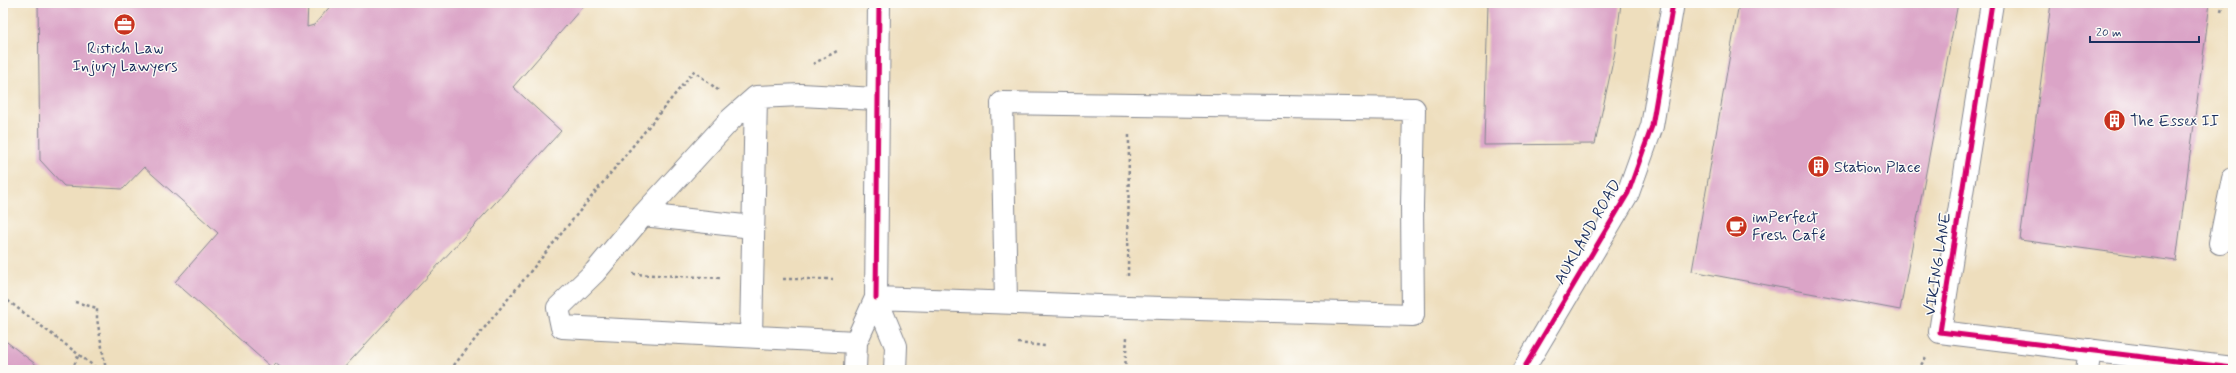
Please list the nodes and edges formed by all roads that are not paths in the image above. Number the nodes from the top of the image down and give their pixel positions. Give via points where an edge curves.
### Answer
1 (879, 3) edge
2 (1673, 3) edge
3 (1992, 3) edge
4 (756, 97) junction
5 (877, 99) junction
6 (2233, 179) edge
7 (643, 215) junction
8 (753, 227) junction
9 (2220, 244) dead end
10 (876, 298) junction
11 (1006, 302) junction
12 (751, 336) junction
13 (856, 342) junction
14 (2088, 360) edge
15 (2233, 368) edge
16 (855, 370) edge
17 (895, 370) edge
18 (1523, 370) edge

1 - 5 street
2 - 18 street, AUKLAND ROAD via 1652,126 1628,193
3 - 14 street, VIKING LANE via 1940,332
4 - 5 street via 801,95
4 - 7 street via 731,119
4 - 8 street
5 - 10 street
6 - 9 street
7 - 8 street
7 - 12 street via 595,272 558,308 562,327
8 - 12 street
10 - 11 street
10 - 13 street
10 - 17 street via 896,346
11 - 11 street via 1002,103 1414,109 1412,315
12 - 13 street
13 - 16 street
14 - 15 street, VIKING LANE

